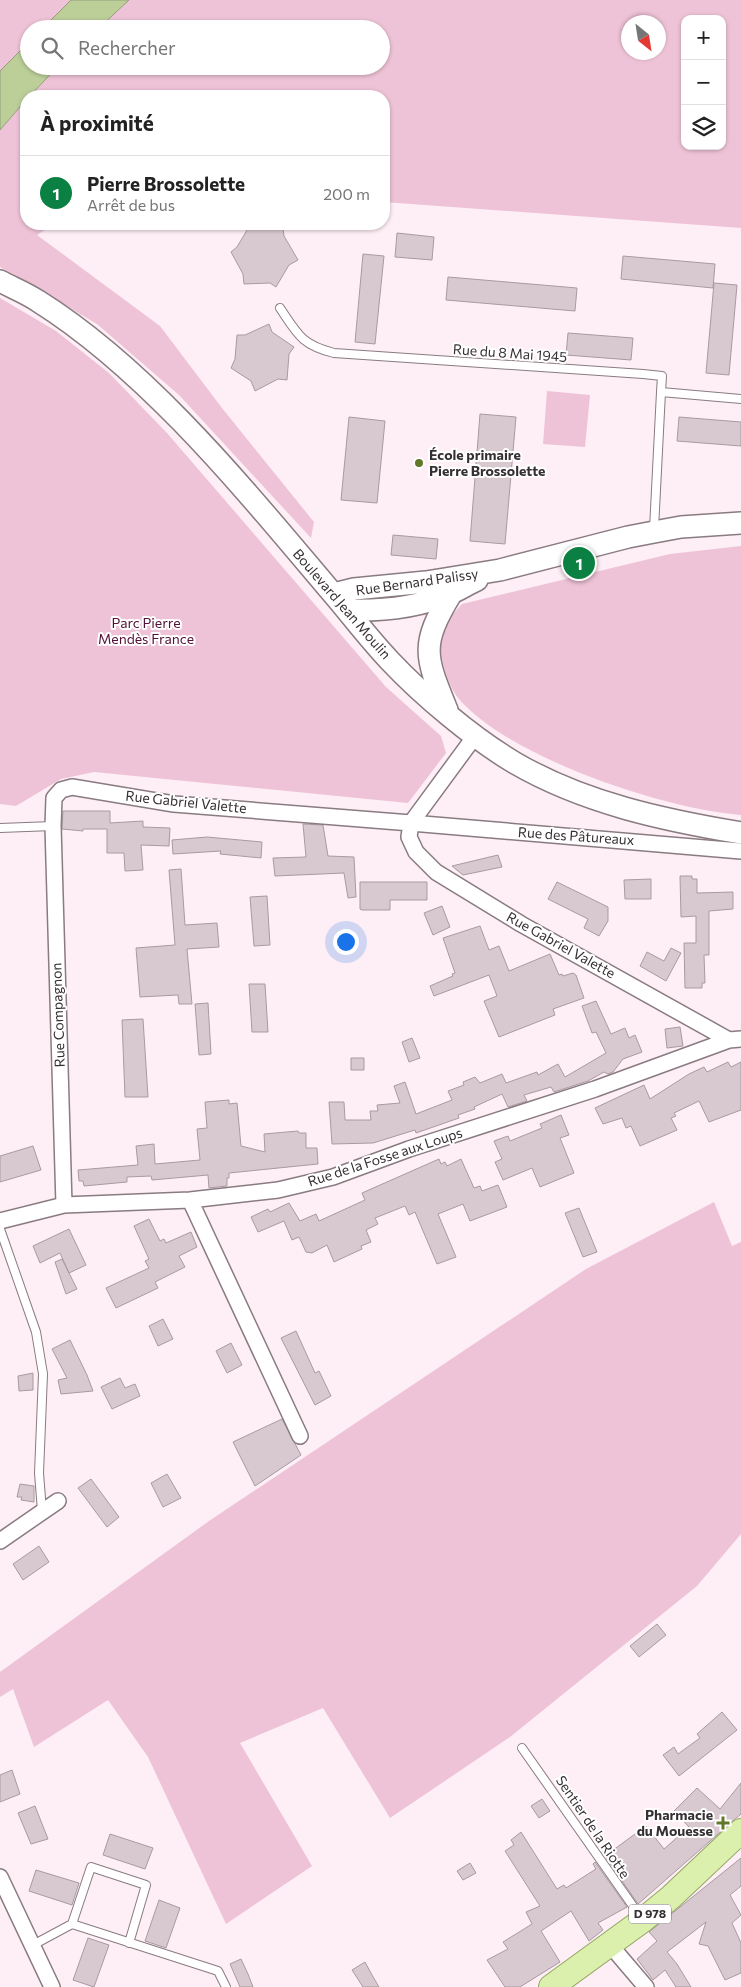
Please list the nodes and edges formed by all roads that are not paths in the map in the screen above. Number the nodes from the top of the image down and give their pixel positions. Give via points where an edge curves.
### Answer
1 (0, 281) edge
2 (280, 308) dead end
3 (661, 392) junction
4 (741, 399) edge
5 (741, 523) edge
6 (654, 532) junction
7 (500, 570) junction
8 (451, 594) junction
9 (341, 602) junction
10 (449, 714) junction
11 (475, 736) junction
12 (411, 823) junction
13 (53, 826) junction
14 (0, 828) edge
15 (741, 833) edge
16 (741, 851) edge
17 (735, 1040) edge
18 (190, 1200) junction
19 (64, 1205) junction
20 (0, 1221) edge
21 (0, 1229) edge
22 (300, 1436) dead end
23 (58, 1501) dead end
24 (42, 1511) junction
25 (0, 1541) edge
26 (522, 1748) dead end
27 (741, 1831) edge
28 (0, 1878) edge
29 (643, 1920) junction
30 (72, 1924) junction
31 (129, 1943) junction
32 (31, 1946) junction
33 (611, 1946) junction
34 (52, 1987) edge
35 (226, 1987) edge
36 (551, 1987) edge
37 (646, 1987) edge

1 - 9 main road, Boulevard Jean Moulin via 38,300 121,364 189,429
2 - 3 lane, Rue du 8 Mai 1945 via 301,337 314,348 334,353 662,376
3 - 4 lane
3 - 6 lane
5 - 6 main road, Rue Bernard Palissy
6 - 7 main road, Rue Bernard Palissy
7 - 8 main road, Rue Bernard Palissy
7 - 9 main road, Rue Bernard Palissy via 354,590
8 - 9 main road, Rue Bernard Palissy via 412,606 383,610
8 - 10 main road, Rue Bernard Palissy via 434,621 428,645 432,671
9 - 10 main road, Boulevard Jean Moulin via 390,661
10 - 11 main road, Boulevard Jean Moulin
11 - 12 street
11 - 15 main road, Boulevard Jean Moulin via 514,762 575,792 617,807
12 - 13 street, Rue Gabriel Valette via 174,804 72,788 61,790 54,798
12 - 16 street, Rue des Pâtureaux
12 - 17 street, Rue Gabriel Valette via 409,837 416,852 436,872 521,924
13 - 14 lane
13 - 19 street, Rue Compagnon
17 - 18 street, Rue de la Fosse aux Loups via 333,1177 278,1190
18 - 19 street, Rue de la Fosse aux Loups
18 - 22 street
19 - 20 street, Rue de la Fosse aux Loups
21 - 24 lane via 36,1332 43,1374 39,1473
23 - 24 street
24 - 25 street
26 - 29 lane, Sentier de la Riotte
27 - 29 main road, D 978
28 - 32 street
29 - 33 main road, D 978
30 - 31 lane
30 - 31 lane via 90,1867 146,1885
30 - 32 lane
31 - 35 lane via 218,1971
32 - 34 street
33 - 36 main road, D 978
33 - 37 street

